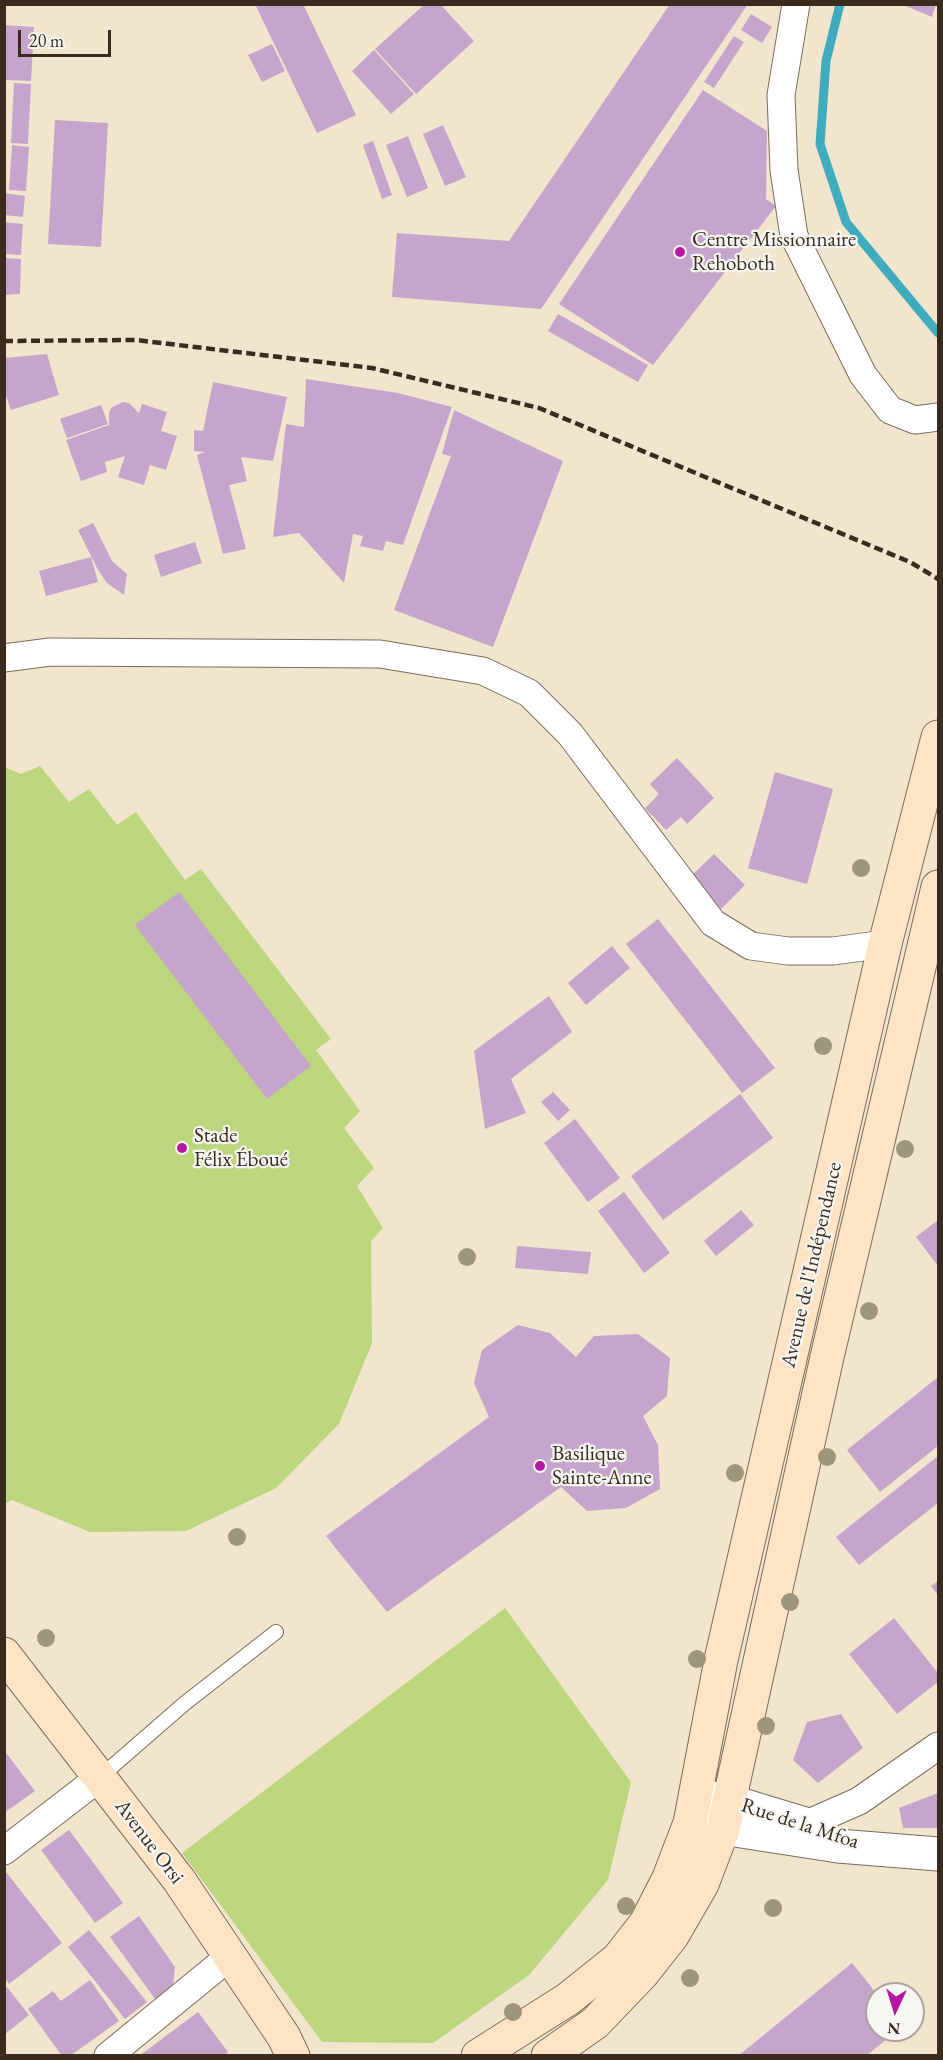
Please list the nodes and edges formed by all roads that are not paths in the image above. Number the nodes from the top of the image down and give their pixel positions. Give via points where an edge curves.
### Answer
1 (796, 4) edge
2 (939, 417) edge
3 (4, 658) edge
4 (939, 737) edge
5 (939, 888) edge
6 (885, 944) junction
7 (276, 1632) dead end
8 (4, 1654) edge
9 (939, 1746) edge
10 (100, 1777) junction
11 (692, 1809) junction
12 (726, 1815) junction
13 (792, 1830) junction
14 (4, 1851) edge
15 (939, 1854) edge
16 (230, 1957) junction
17 (288, 2046) edge
18 (108, 2055) edge
19 (310, 2055) edge
20 (478, 2055) edge
21 (548, 2055) edge

1 - 2 street via 781,95 784,170 794,236 863,375 890,410 915,420
3 - 6 street via 50,652 380,654 483,671 529,693 570,734 713,923 751,946 788,951 833,951
4 - 6 main road, Avenue de l'Indépendance
5 - 12 main road, Avenue de l'Indépendance via 827,1357
6 - 11 main road, Avenue de l'Indépendance via 724,1649
7 - 10 lane
8 - 10 main road, Avenue Orsi
9 - 13 street via 859,1801
10 - 14 street
10 - 16 main road, Avenue Orsi via 179,1880
11 - 12 street, Rue de la Mfoa
11 - 20 main road, Avenue de l'Indépendance via 669,1878 646,1923 618,1959 568,1999
12 - 13 street, Rue de la Mfoa
12 - 21 main road, Avenue de l'Indépendance via 702,1884 672,1936 595,2023
13 - 15 street, Rue de la Mfoa via 872,1848
16 - 17 main road, Avenue Orsi
16 - 18 street
17 - 19 main road

